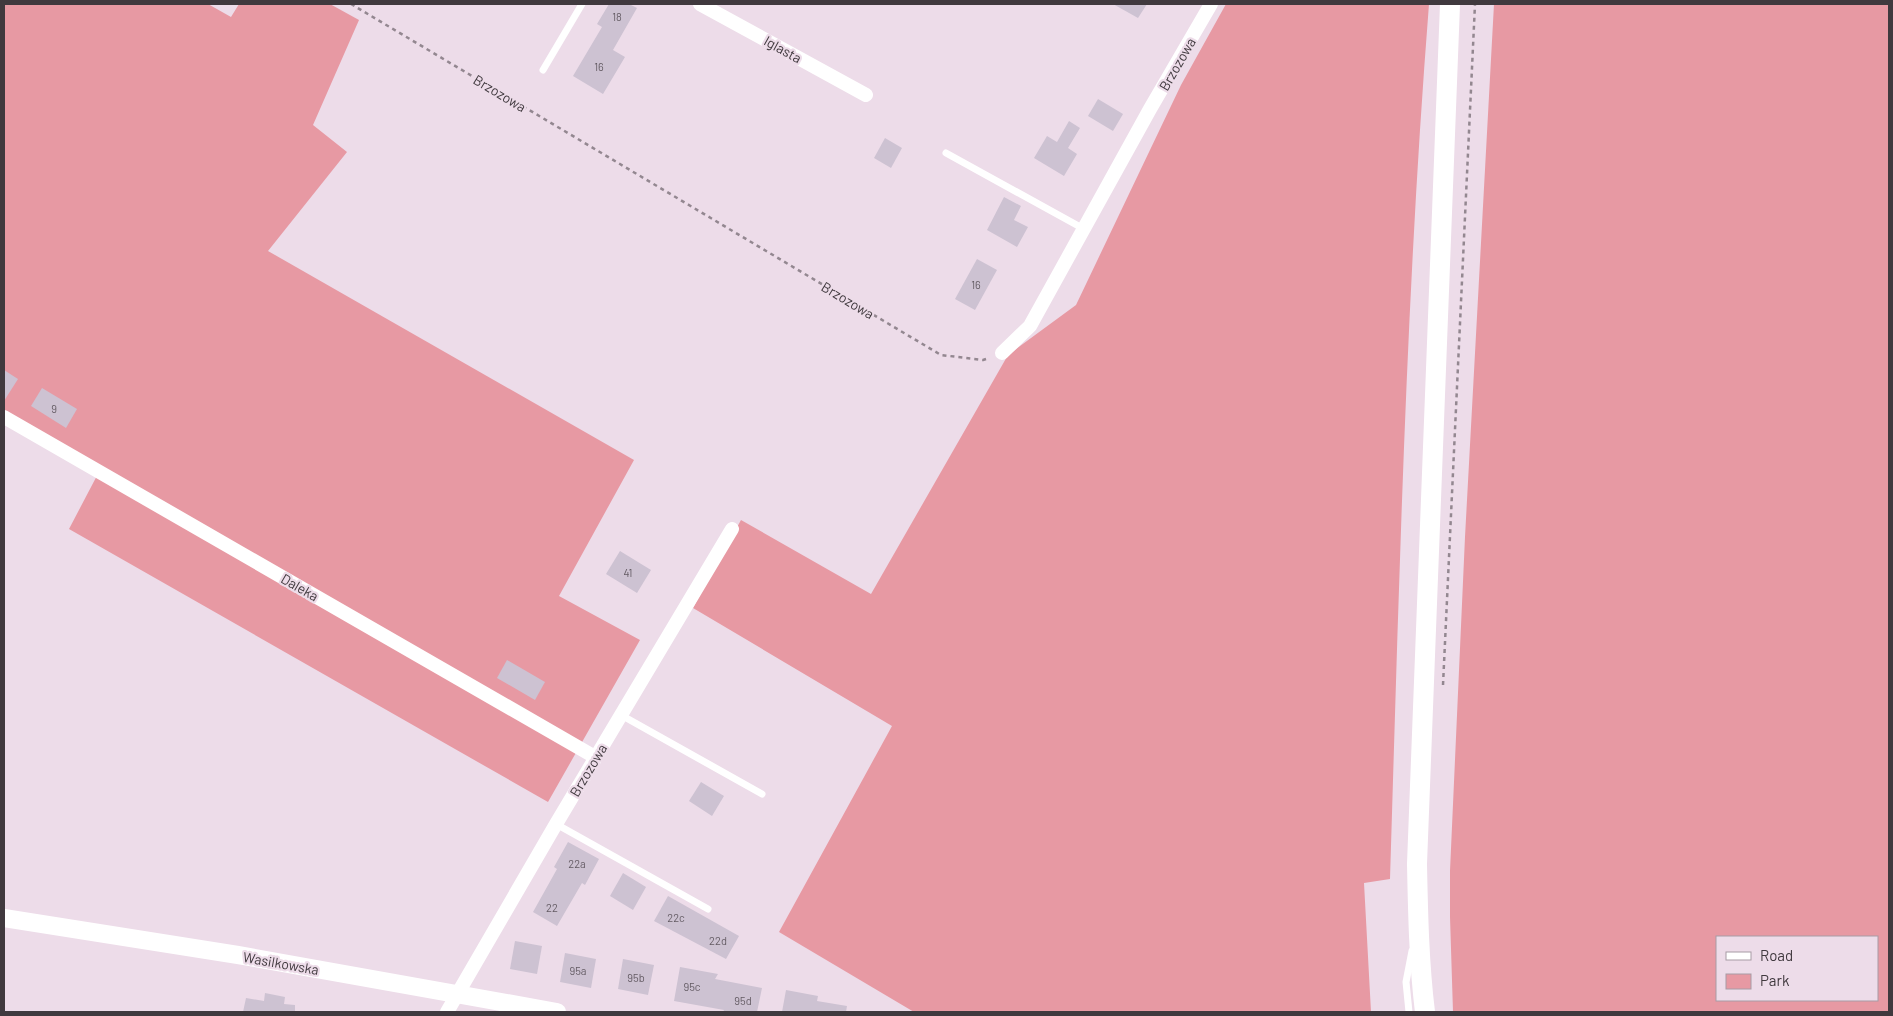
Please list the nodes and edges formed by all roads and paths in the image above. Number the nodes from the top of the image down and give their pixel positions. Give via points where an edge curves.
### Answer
1 (351, 4) edge
2 (582, 4) edge
3 (700, 4) edge
4 (1211, 4) edge
5 (1450, 4) edge
6 (1475, 4) edge
7 (543, 70) dead end
8 (866, 95) dead end
9 (946, 153) dead end
10 (1084, 229) junction
11 (1002, 353) joint
12 (4, 417) edge
13 (732, 529) dead end
14 (1443, 685) dead end
15 (621, 715) junction
16 (595, 757) junction
17 (762, 794) dead end
18 (556, 824) junction
19 (708, 909) dead end
20 (4, 918) edge
21 (1418, 924) junction
22 (457, 995) junction
23 (447, 1012) edge
24 (557, 1012) edge
25 (1409, 1012) edge
26 (1425, 1012) edge

1 - 11 path, Brzozowa via 941,355 984,360
2 - 7 lane
3 - 8 street, Iglasta
4 - 10 street, Brzozowa
5 - 21 main road via 1417,864
6 - 14 path
9 - 10 lane
10 - 11 street, Brzozowa via 1030,326
12 - 16 street, Daleka
13 - 15 street, Brzozowa
15 - 16 street, Brzozowa
15 - 17 lane
16 - 18 street, Brzozowa
18 - 19 lane
18 - 22 street, Brzozowa
20 - 22 street, Wasilkowska via 238,955
21 - 25 lane via 1406,982
21 - 26 main road
22 - 23 street, Brzozowa
22 - 24 street, Wasilkowska

